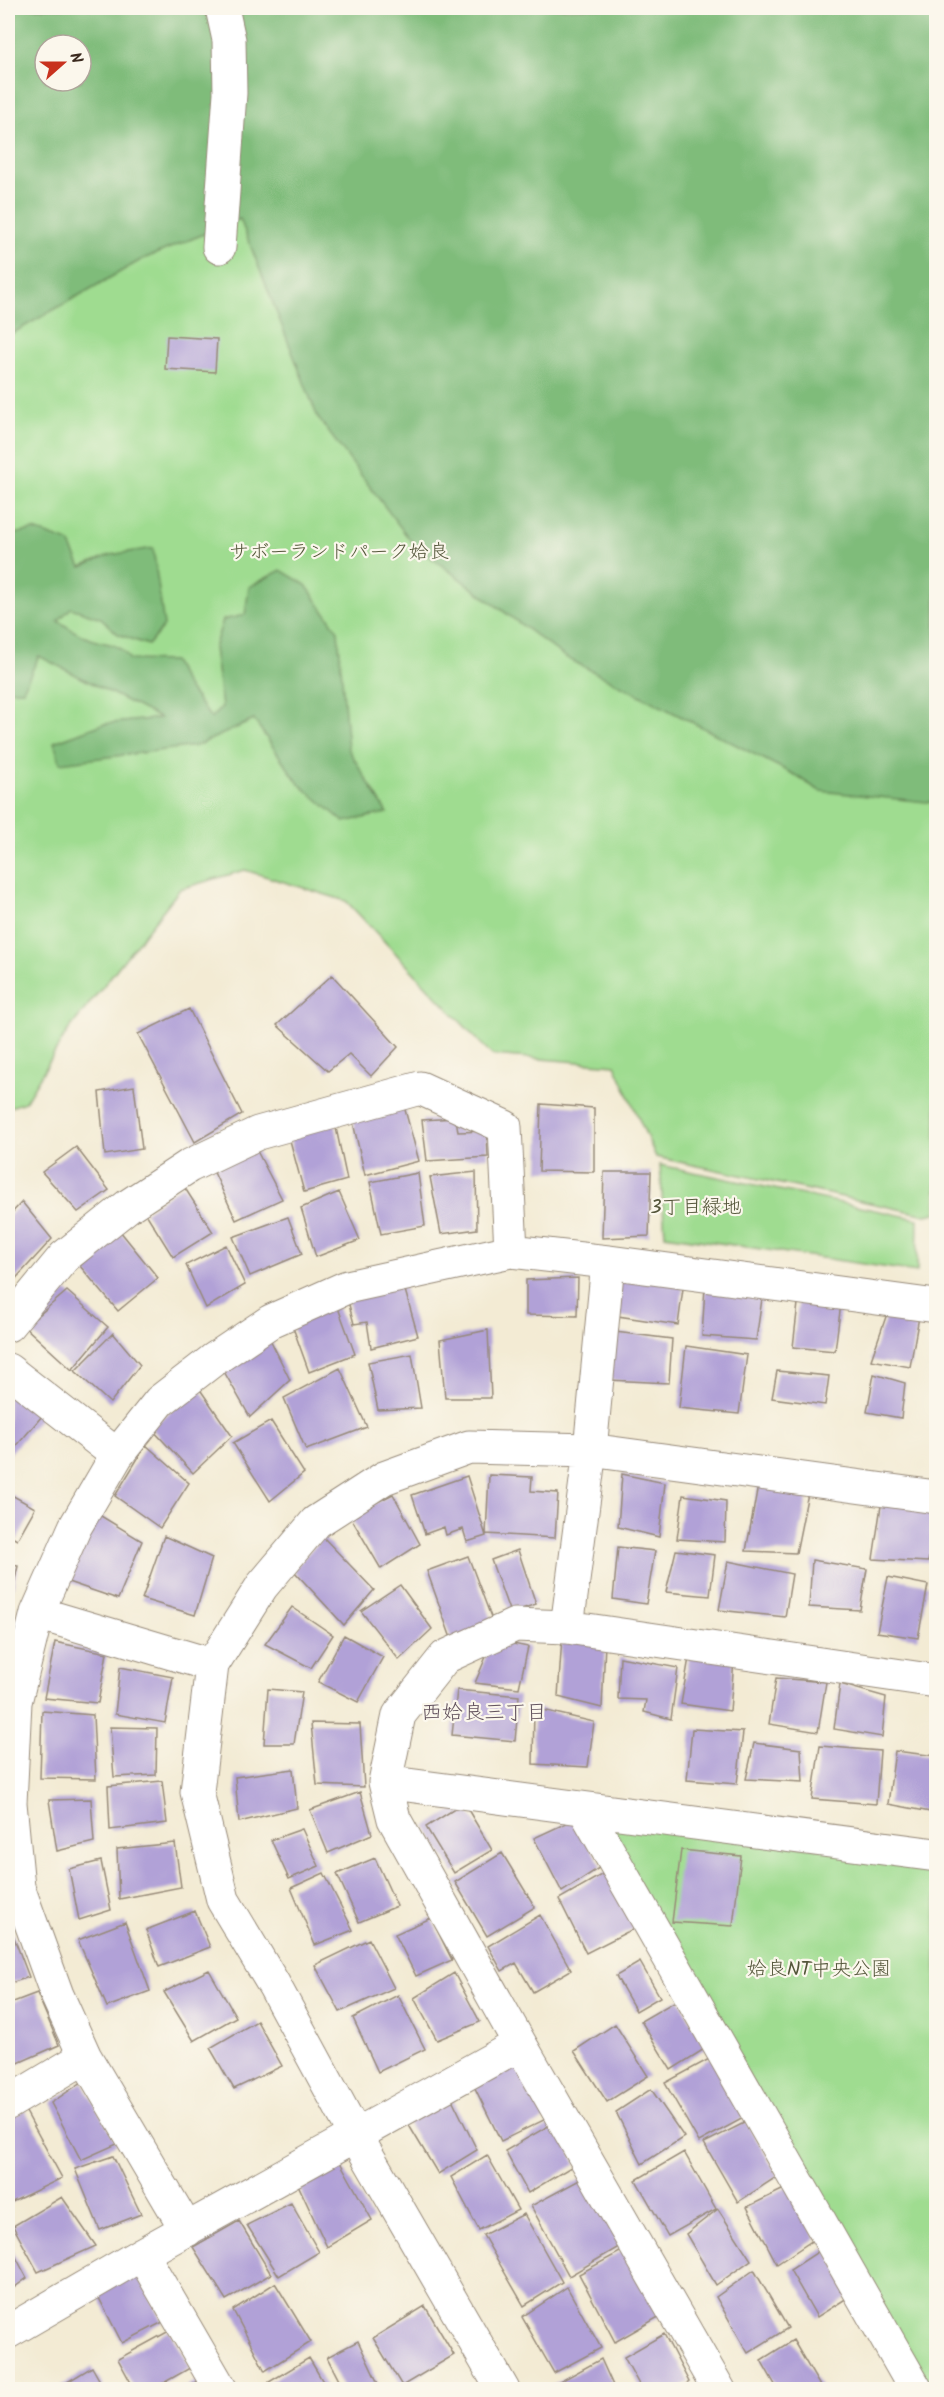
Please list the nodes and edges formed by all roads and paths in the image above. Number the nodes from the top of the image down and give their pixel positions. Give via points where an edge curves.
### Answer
1 (222, 8) edge
2 (219, 247) dead end
3 (511, 1251) junction
4 (608, 1262) junction
5 (936, 1306) edge
6 (8, 1325) edge
7 (8, 1370) edge
8 (590, 1450) junction
9 (117, 1455) junction
10 (936, 1497) edge
11 (37, 1613) junction
12 (567, 1627) junction
13 (212, 1665) junction
14 (936, 1682) edge
15 (385, 1782) junction
16 (585, 1810) junction
17 (936, 1855) edge
18 (520, 2044) junction
19 (85, 2057) junction
20 (8, 2103) edge
21 (356, 2136) junction
22 (187, 2230) junction
23 (142, 2254) junction
24 (8, 2332) edge
25 (221, 2390) edge
26 (503, 2390) edge
27 (718, 2390) edge
28 (916, 2390) edge

1 - 2 street via 229,40 230,93
3 - 4 street
3 - 6 street via 505,1127 420,1088 258,1133 189,1166 128,1206 64,1257
3 - 9 street via 347,1287 271,1322 160,1401
4 - 5 street
4 - 8 street
7 - 9 street
8 - 10 street
8 - 12 street
8 - 13 street via 469,1447 384,1478 316,1522 262,1586
9 - 11 street via 75,1527
11 - 13 street
11 - 19 street via 15,1702 10,1803 18,1887 57,1995
12 - 14 street
12 - 15 street via 515,1625 445,1657 399,1715
13 - 21 street via 197,1792 223,1900
15 - 16 street
15 - 18 street via 394,1819
16 - 17 street
16 - 28 street
18 - 21 street
18 - 27 street
19 - 20 street
19 - 22 street
21 - 22 street
21 - 26 street
22 - 23 street
23 - 24 street
23 - 25 street

